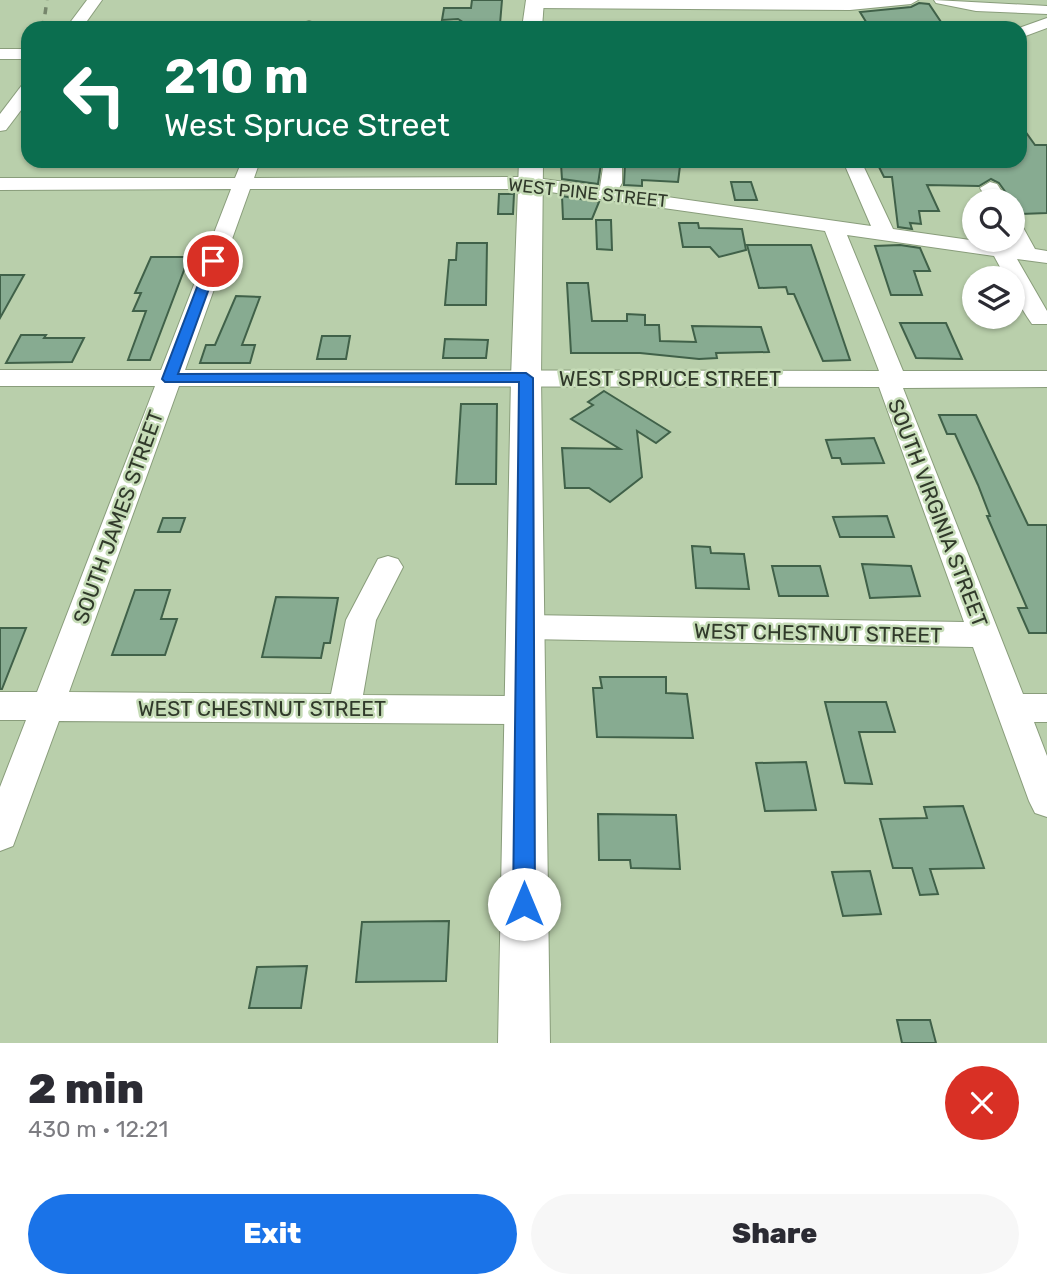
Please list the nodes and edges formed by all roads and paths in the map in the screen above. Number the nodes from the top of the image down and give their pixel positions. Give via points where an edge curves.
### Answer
1 (95, 0) edge
2 (911, 0) edge
3 (942, 0) edge
4 (534, 2) edge
5 (562, 2) edge
6 (850, 6) junction
7 (1047, 10) edge
8 (79, 21) edge
9 (533, 21) edge
10 (856, 21) dead end
11 (1047, 23) edge
12 (1027, 30) edge
13 (21, 98) edge
14 (0, 126) edge
15 (613, 168) edge
16 (855, 168) edge
17 (530, 172) edge
18 (246, 173) edge
19 (0, 184) edge
20 (607, 193) junction
21 (833, 226) junction
22 (885, 233) junction
23 (1025, 241) edge
24 (962, 245) edge
25 (1004, 252) edge
26 (1010, 252) edge
27 (1037, 256) edge
28 (1040, 319) dead end
29 (0, 378) edge
30 (526, 378) junction
31 (169, 379) junction
32 (894, 379) junction
33 (1047, 379) edge
34 (388, 566) dead end
35 (526, 627) junction
36 (984, 635) junction
37 (0, 706) edge
38 (48, 706) junction
39 (1012, 708) junction
40 (344, 709) junction
41 (1047, 709) edge
42 (525, 710) junction
43 (1047, 801) edge
44 (0, 834) edge
45 (524, 1043) edge

1 - 8 street
2 - 6 street
3 - 7 street via 976,7
4 - 5 street
4 - 9 main road
5 - 6 street via 751,10
6 - 10 street
11 - 12 street
13 - 14 street
15 - 20 street
16 - 22 street
17 - 18 street, WEST PINE STREET
17 - 20 street, WEST PINE STREET
17 - 30 main road
18 - 19 street, WEST PINE STREET
18 - 31 street, SOUTH JAMES STREET
20 - 21 street, WEST PINE STREET
21 - 22 street, WEST PINE STREET
21 - 32 street, SOUTH VIRGINIA STREET
22 - 24 street, WEST PINE STREET
23 - 27 street
25 - 28 street
26 - 27 street, WEST PINE STREET
29 - 31 street, WEST SPRUCE STREET
30 - 31 street, WEST SPRUCE STREET
30 - 32 street, WEST SPRUCE STREET
30 - 35 main road
31 - 38 street, SOUTH JAMES STREET
32 - 33 street, WEST SPRUCE STREET
32 - 36 street, SOUTH VIRGINIA STREET via 891,388
34 - 40 street via 361,620
35 - 36 street, WEST CHESTNUT STREET
35 - 42 main road
36 - 39 street, SOUTH VIRGINIA STREET
37 - 38 street, WEST CHESTNUT STREET
38 - 40 street, WEST CHESTNUT STREET
38 - 44 street, SOUTH JAMES STREET
39 - 41 street
39 - 43 street, SOUTH VIRGINIA STREET
40 - 42 street, WEST CHESTNUT STREET
42 - 45 main road

